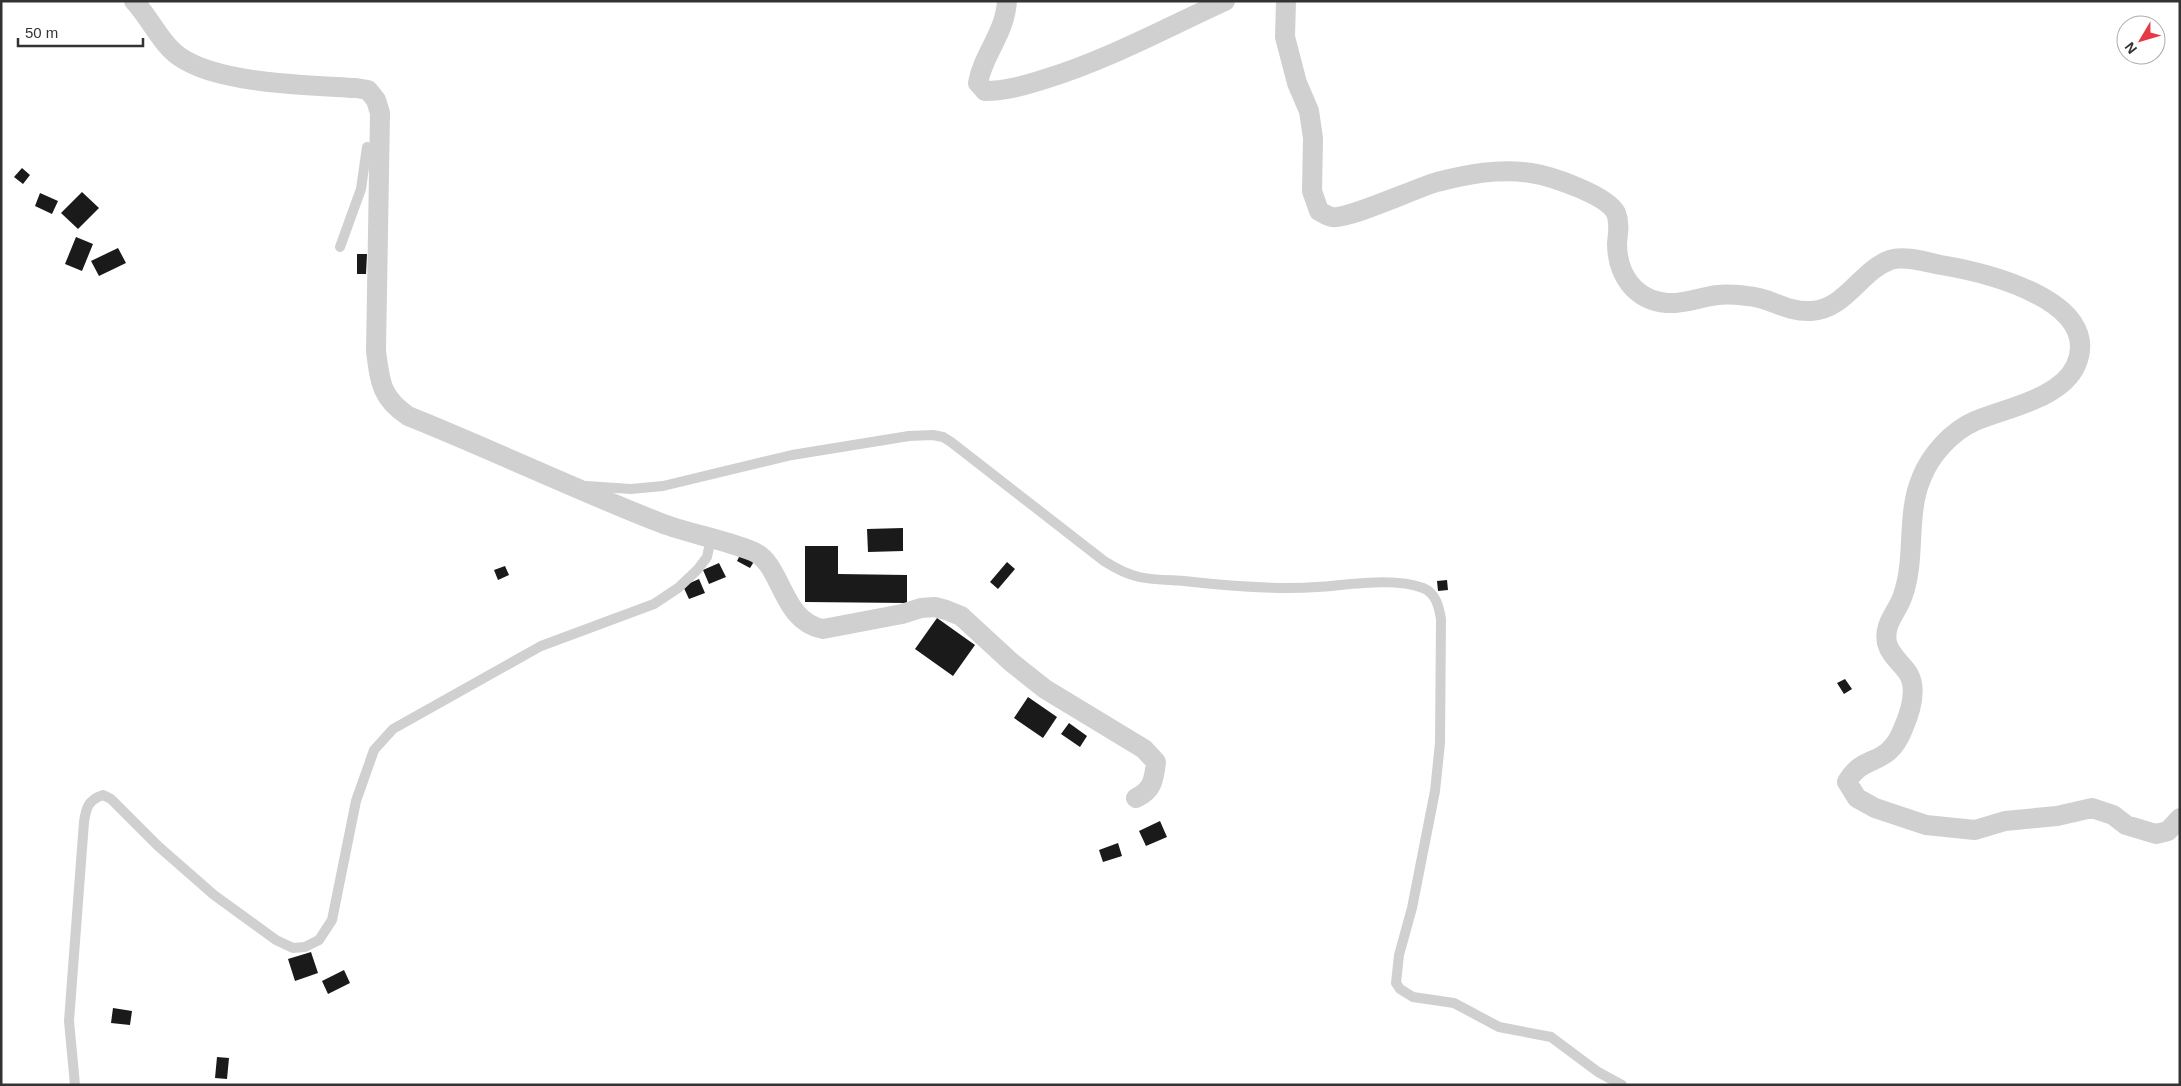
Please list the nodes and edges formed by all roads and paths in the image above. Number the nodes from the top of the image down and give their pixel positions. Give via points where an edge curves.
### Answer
1 (134, 1) edge
2 (1007, 1) edge
3 (1225, 1) edge
4 (1286, 1) edge
5 (380, 169) junction
6 (340, 247) dead end
7 (574, 485) junction
8 (711, 538) junction
9 (1136, 798) dead end
10 (2180, 818) edge
11 (75, 1085) edge
12 (1622, 1085) edge

1 - 5 street via 170,49 208,70 260,80 368,90 376,100 380,114
2 - 3 street via 1003,27 980,73 978,84 985,91 1027,85 1079,69
4 - 10 street via 1288,54 1309,111 1313,138 1312,191 1319,211 1333,218 1434,183 1495,170 1534,173 1572,186 1615,210 1620,269 1631,288 1646,298 1665,303 1689,302 1716,295 1752,296 1791,311 1815,311 1835,304 1878,267 1893,259 1977,271 2058,307 2072,321 2079,336 2077,364 2070,375 2037,398 1972,422 1953,435 1931,460 1920,481 1903,596 1887,628 1887,644 1913,684 1910,708 1896,746 1878,760 1860,765 1847,782 1857,798 1875,808 1926,825 1976,830 2005,821 2057,816 2092,808 2113,815 2126,825 2156,834 2168,831
5 - 6 lane via 372,149 367,147 361,189
5 - 7 street via 376,351 379,378 385,394 393,406 408,416
7 - 8 street via 662,523
7 - 12 lane via 631,489 663,486 792,455 933,435 951,442 1104,561 1138,577 1223,585 1314,587 1373,583 1425,588 1438,604 1441,619 1440,743 1435,791 1398,960 1396,983 1413,998 1454,1003 1500,1027 1551,1037 1598,1072
8 - 9 street via 754,551 766,562 801,619 811,627 823,629 928,608 961,616 1046,689 1144,749 1156,762 1154,782 1146,793
8 - 11 lane via 707,557 698,570 654,604 541,646 393,729 374,750 356,801 332,920 319,940 305,947 293,948 276,940 214,895 111,799 103,795 93,798 86,808 84,822 69,1021

